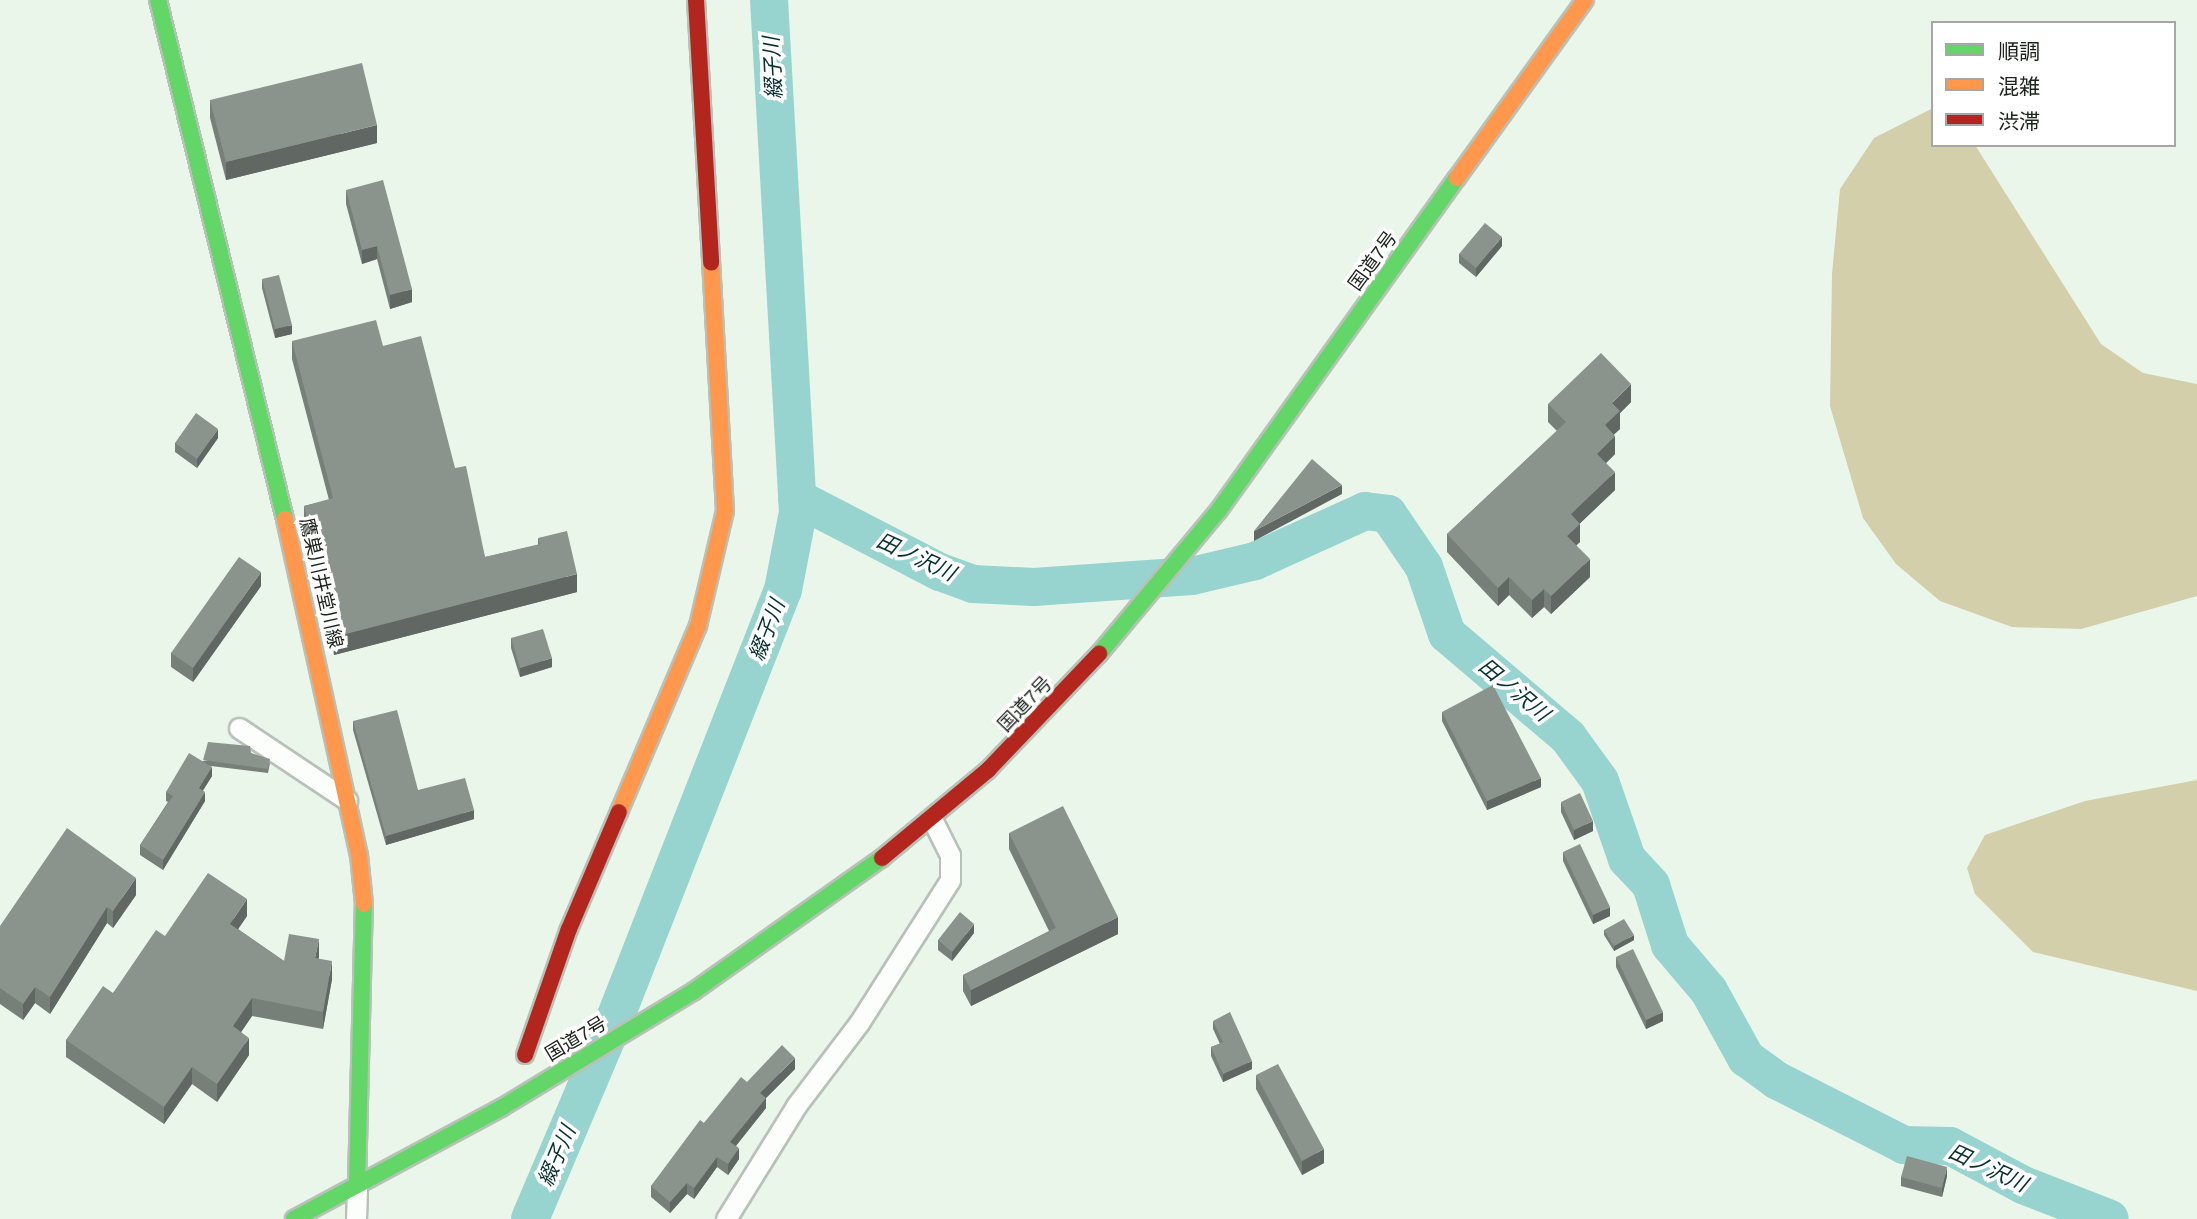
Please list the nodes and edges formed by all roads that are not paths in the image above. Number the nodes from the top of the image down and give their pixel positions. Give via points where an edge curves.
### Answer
1 (159, 0) edge
2 (696, 0) edge
3 (1585, 0) edge
4 (239, 729) dead end
5 (347, 800) junction
6 (932, 819) junction
7 (525, 1055) dead end
8 (357, 1185) junction
9 (294, 1219) edge
10 (356, 1219) edge
11 (726, 1219) edge

1 - 5 main road, 鷹巣川井堂川線 via 306,605
2 - 7 main road via 724,511 698,625 569,929
3 - 6 main road, 国道7号 via 1328,363 1188,550 1025,736
4 - 5 street
5 - 8 main road, 鷹巣川井堂川線 via 366,923
6 - 8 main road, 国道7号 via 779,936 694,991 501,1108
6 - 11 street via 950,855 950,880 859,1023 796,1106
8 - 9 main road, 国道7号
8 - 10 street

